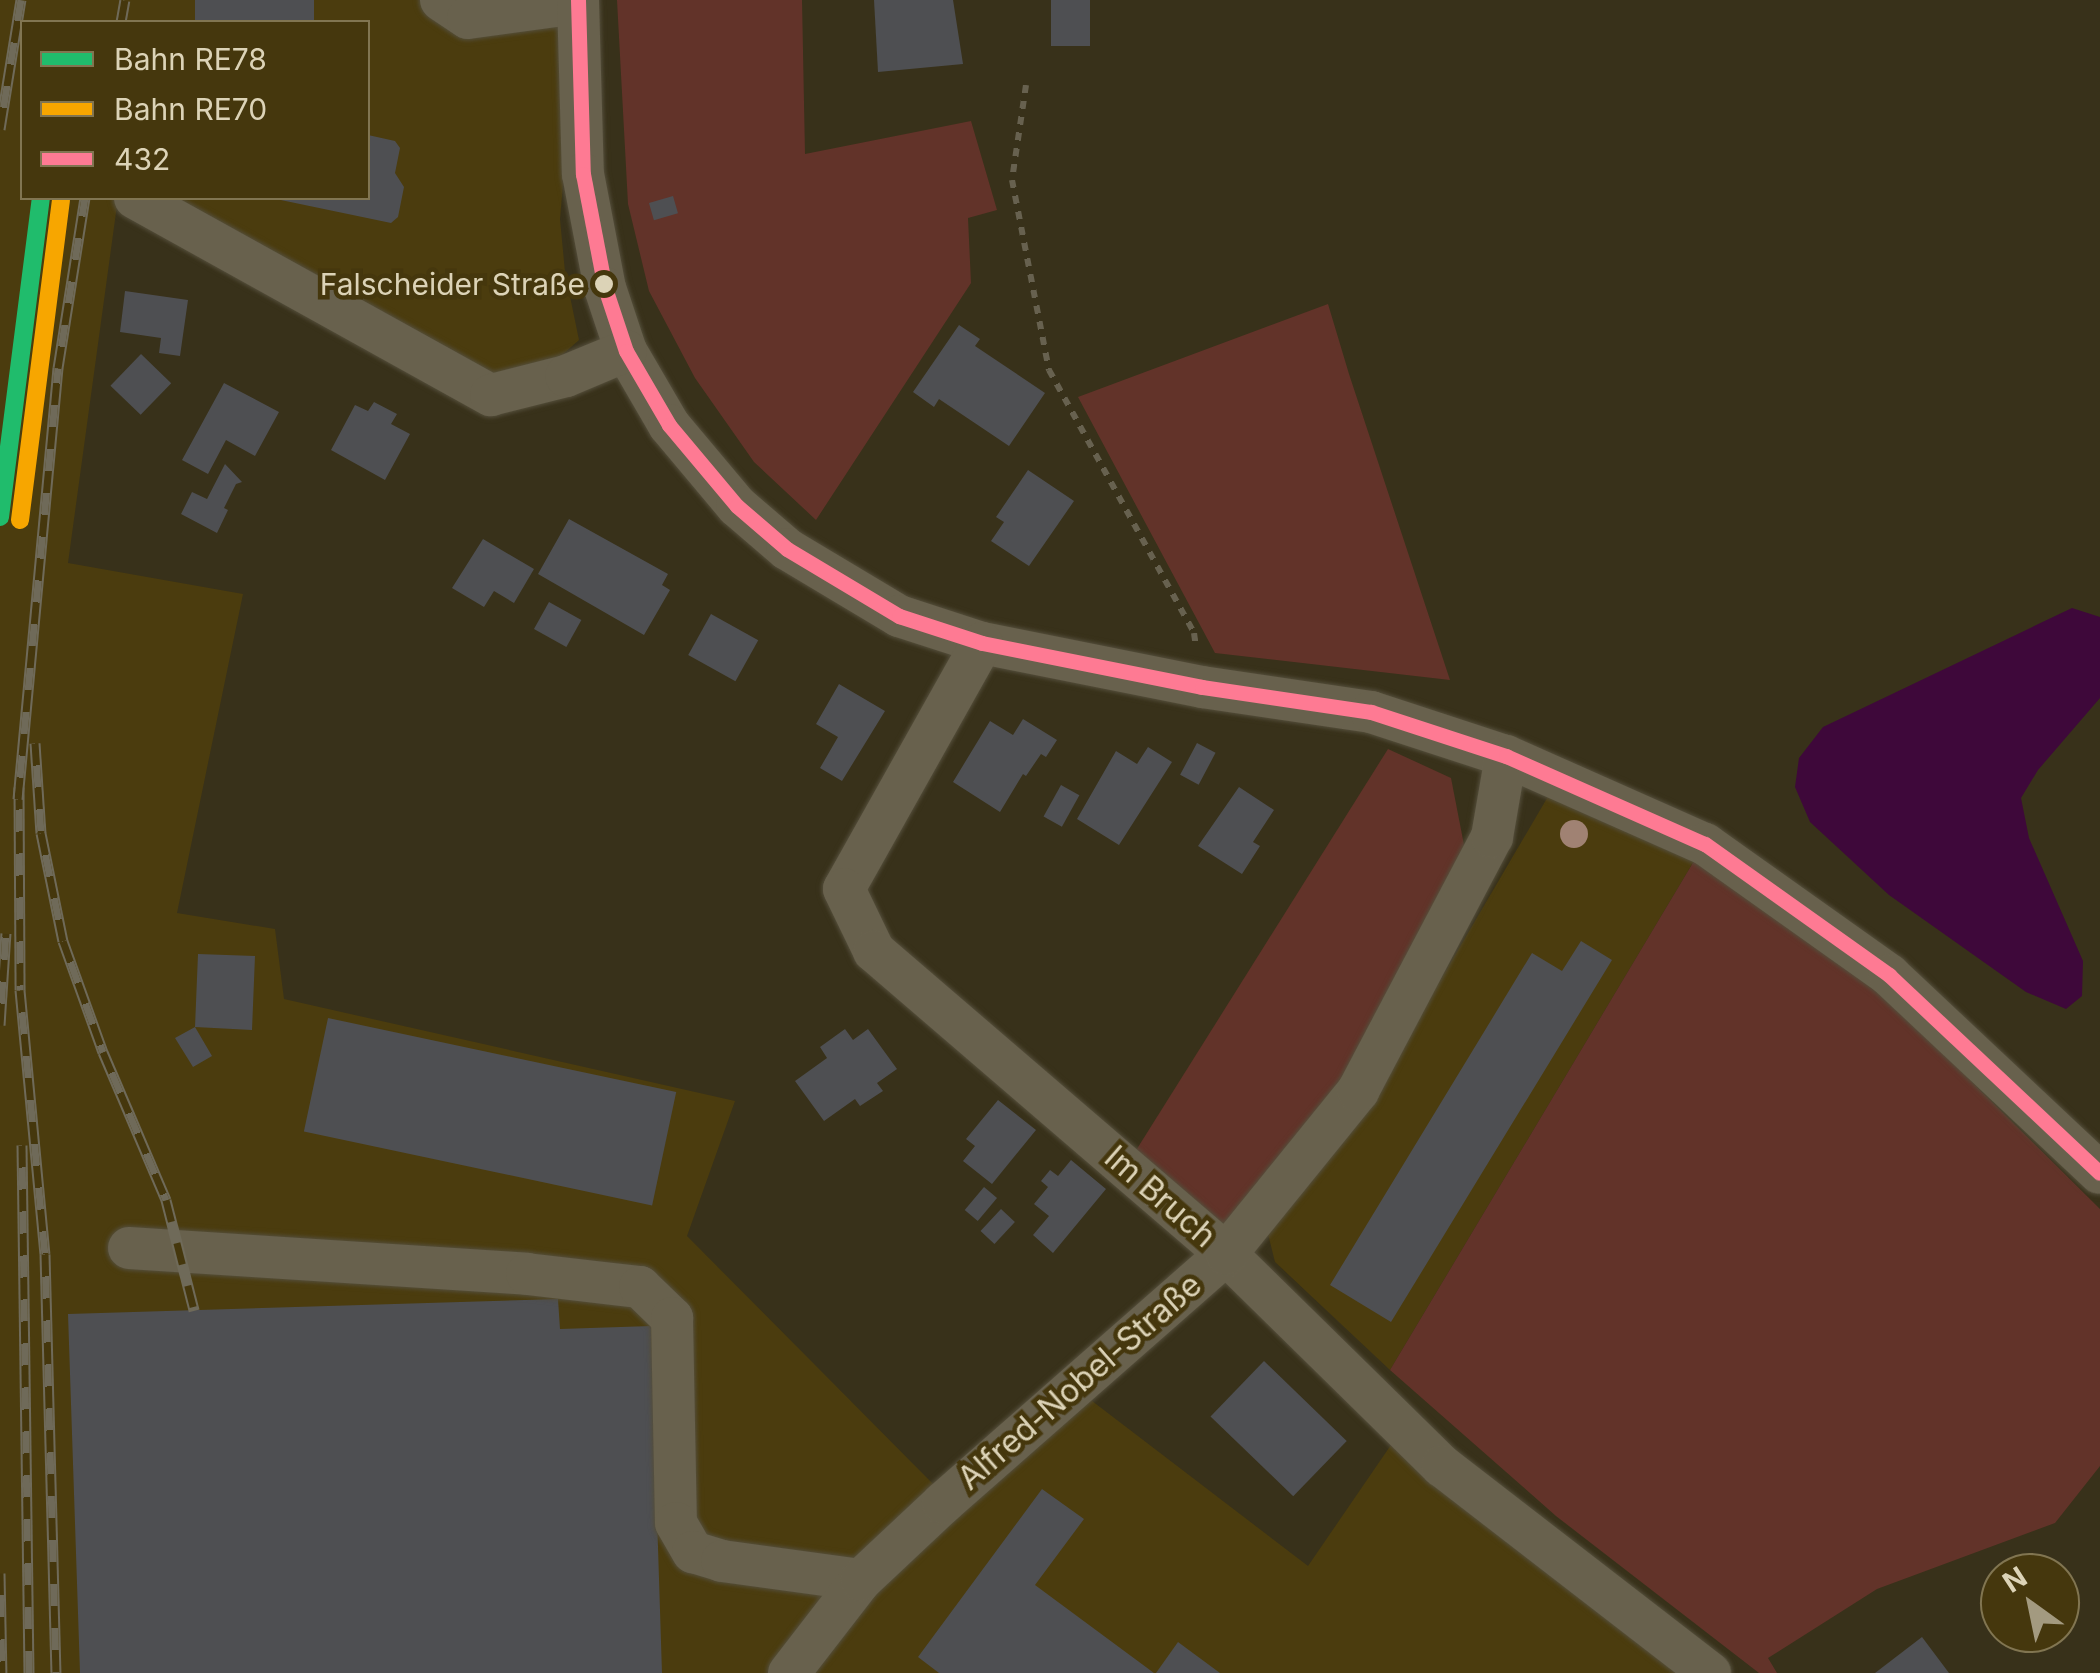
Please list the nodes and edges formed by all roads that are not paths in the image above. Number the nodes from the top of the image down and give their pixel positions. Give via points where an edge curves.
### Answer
1 (441, 0) edge
2 (578, 1) edge
3 (139, 200) edge
4 (626, 351) junction
5 (982, 643) junction
6 (1506, 756) junction
7 (2100, 1174) edge
8 (128, 1248) dead end
9 (1226, 1254) junction
10 (861, 1580) junction
11 (789, 1673) edge
12 (1710, 1673) edge

1 - 2 street via 468,18
2 - 4 street via 583,174 601,271
3 - 4 street via 491,395 566,376
4 - 5 street via 669,425 738,506 787,549 899,616
5 - 6 street via 1371,712
5 - 9 street, Im Bruch via 844,889 874,951
6 - 7 street via 1705,844 1889,975
6 - 9 street, Alfred-Nobel-Straße via 1492,837 1358,1091
8 - 10 street via 640,1287 672,1318 676,1523 693,1552
9 - 10 street, Alfred-Nobel-Straße
9 - 12 street, Im Bruch via 1442,1466
10 - 11 street, Alfred-Nobel-Straße

